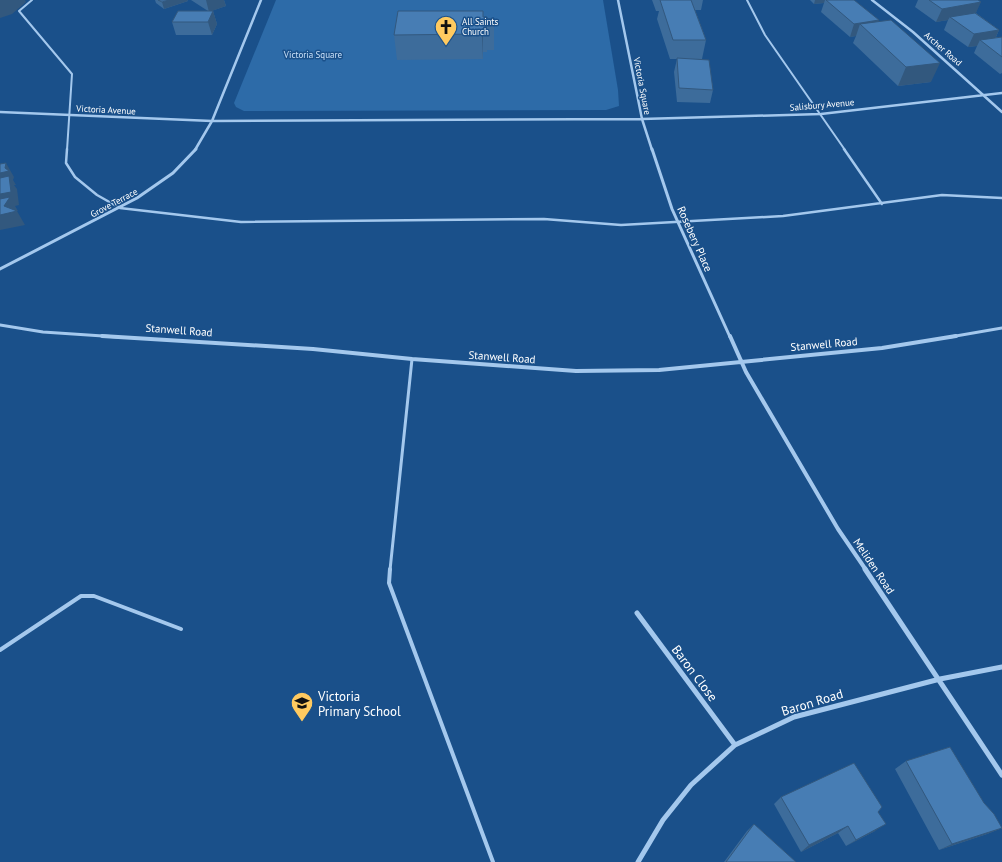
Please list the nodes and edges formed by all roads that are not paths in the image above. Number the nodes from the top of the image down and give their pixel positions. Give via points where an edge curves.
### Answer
1 (32, 0) edge
2 (261, 0) edge
3 (618, 0) edge
4 (747, 0) edge
5 (872, 0) edge
6 (1002, 92) edge
7 (984, 94) junction
8 (0, 112) edge
9 (1002, 112) edge
10 (821, 114) junction
11 (70, 115) junction
12 (642, 120) junction
13 (212, 121) junction
14 (1002, 198) edge
15 (882, 204) junction
16 (120, 208) junction
17 (677, 222) junction
18 (0, 269) edge
19 (0, 325) edge
20 (1002, 328) edge
21 (412, 359) junction
22 (741, 361) junction
23 (637, 614) dead end
24 (181, 630) dead end
25 (0, 650) edge
26 (1002, 667) edge
27 (940, 679) junction
28 (735, 745) junction
29 (1002, 775) edge
30 (493, 862) edge
31 (638, 862) edge

1 - 11 lane via 19,11 72,74
2 - 13 street
3 - 12 street, Victoria Square
4 - 10 lane via 765,34
5 - 7 street, Archer Road
6 - 7 street, Salisbury Avenue
7 - 9 street, Archer Road
7 - 10 street, Salisbury Avenue
8 - 11 street, Victoria Avenue
10 - 12 street, Salisbury Avenue
10 - 15 lane
11 - 13 street, Victoria Avenue
11 - 16 lane via 66,163 69,171 106,202
12 - 13 street, Victoria Square
12 - 17 street, Rosebery Place
13 - 16 street, Grove Terrace via 200,143 186,159 156,186
14 - 15 lane via 942,195
15 - 17 lane via 783,216
16 - 17 lane via 241,222 544,219 621,225
16 - 18 street, Grove Terrace
17 - 22 street, Rosebery Place
19 - 21 street, Stanwell Road via 43,332 313,348
20 - 22 street, Stanwell Road via 882,348
21 - 22 street, Stanwell Road via 576,371 659,370
21 - 30 lane via 389,583
22 - 27 street, Meliden Road via 838,529
23 - 28 street, Baron Close
24 - 25 lane via 94,596 81,596
26 - 27 street, Baron Road
27 - 28 street, Baron Road via 794,717
27 - 29 street, Meliden Road
28 - 31 street, Baron Road via 691,785 663,820

